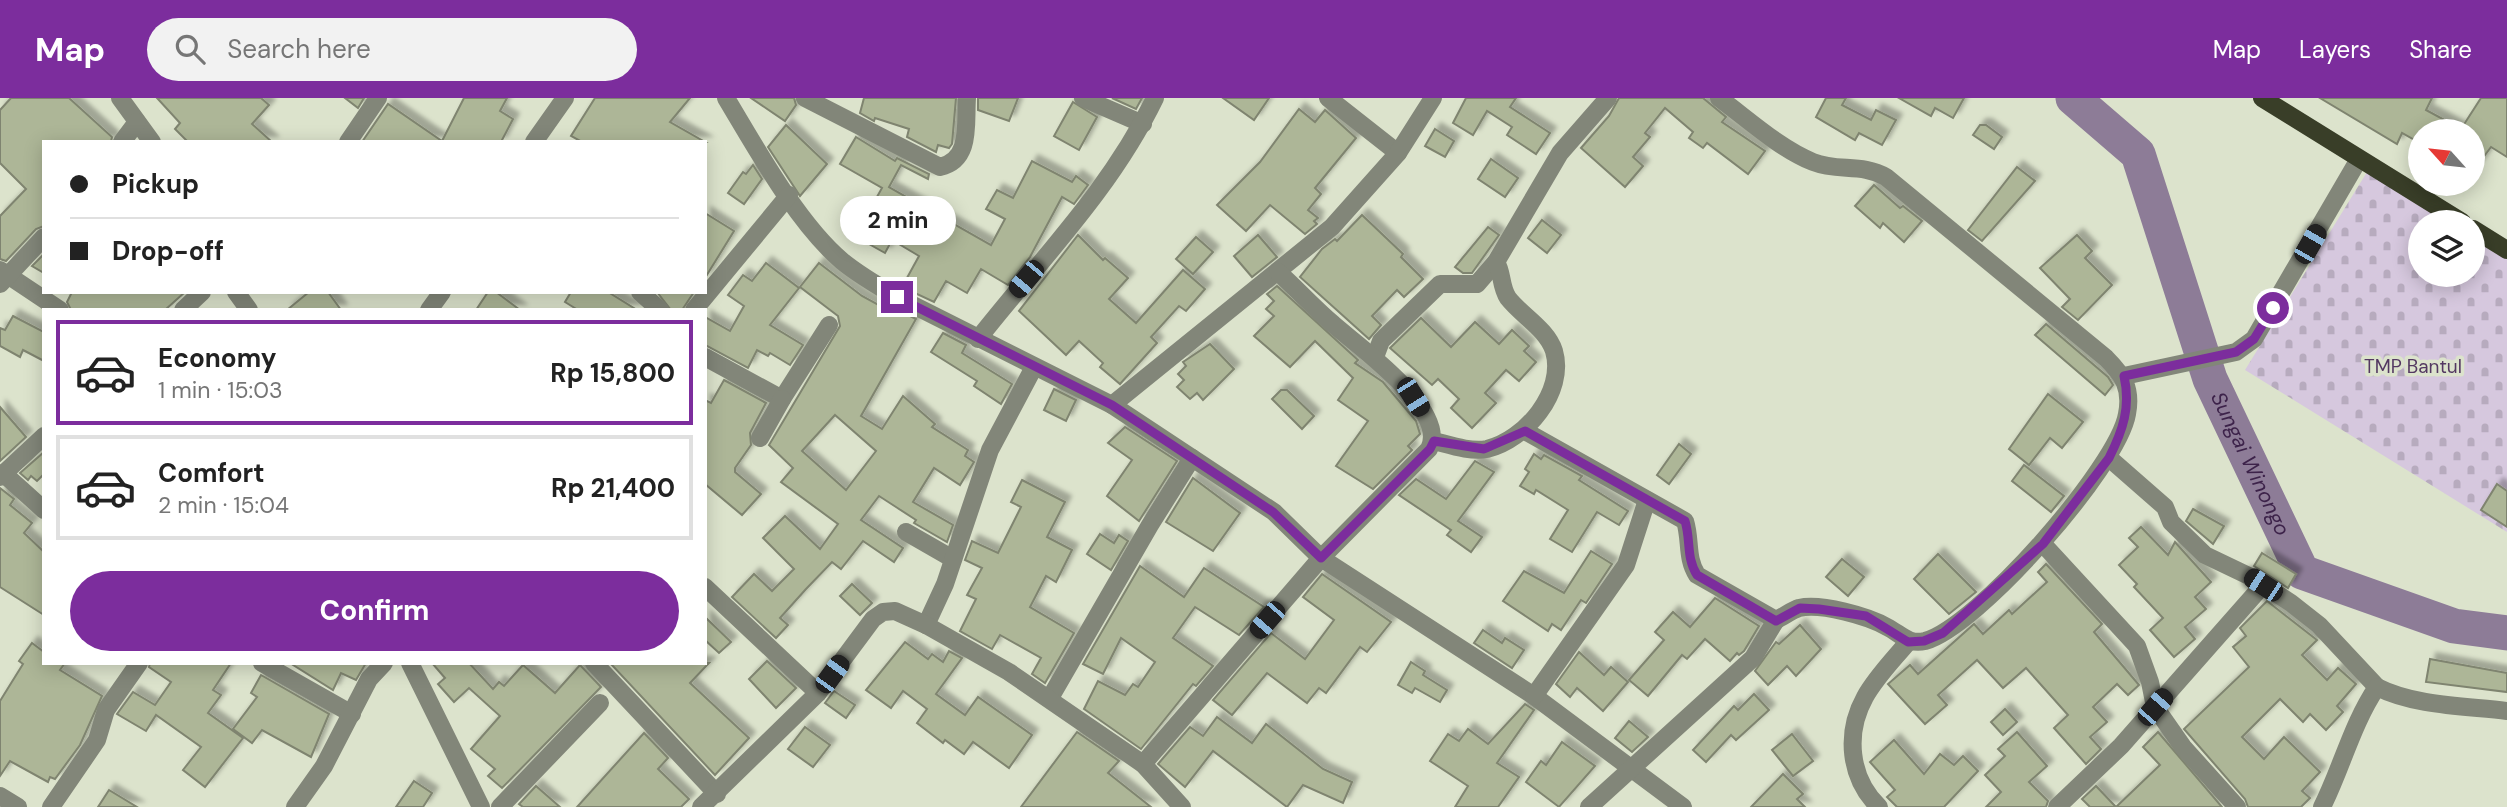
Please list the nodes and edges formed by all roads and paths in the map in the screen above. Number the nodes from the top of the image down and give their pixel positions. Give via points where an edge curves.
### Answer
1 (120, 98) edge
2 (378, 98) edge
3 (565, 98) edge
4 (805, 98) edge
5 (967, 98) edge
6 (1083, 98) edge
7 (1155, 98) edge
8 (1328, 98) edge
9 (1433, 98) edge
10 (1608, 98) edge
11 (1719, 98) edge
12 (2262, 98) edge
13 (729, 100) edge
14 (2286, 104) edge
15 (137, 122) junction
16 (1143, 124) junction
17 (124, 140) edge
18 (150, 140) edge
19 (349, 140) edge
20 (535, 140) edge
21 (1398, 153) junction
22 (2359, 159) junction
23 (789, 195) junction
24 (2442, 210) edge
25 (2485, 236) edge
26 (42, 239) edge
27 (2507, 250) edge
28 (1496, 262) junction
29 (1278, 272) junction
30 (2, 277) edge
31 (200, 294) edge
32 (642, 294) edge
33 (56, 308) edge
34 (185, 308) edge
35 (658, 308) edge
36 (696, 308) edge
37 (830, 325) dead end
38 (978, 339) junction
39 (707, 358) edge
40 (1375, 358) junction
41 (1034, 368) junction
42 (2124, 376) junction
43 (782, 399) junction
44 (1112, 405) junction
45 (1525, 431) junction
46 (42, 438) edge
47 (760, 438) dead end
48 (1434, 441) junction
49 (1192, 458) junction
50 (2109, 458) junction
51 (1, 475) edge
52 (1647, 500) junction
53 (42, 508) edge
54 (906, 532) dead end
55 (2043, 544) junction
56 (1321, 558) junction
57 (953, 559) junction
58 (2263, 585) junction
59 (707, 589) edge
60 (1776, 621) junction
61 (926, 625) junction
62 (1908, 642) junction
63 (138, 665) edge
64 (266, 665) edge
65 (382, 665) edge
66 (411, 665) edge
67 (596, 665) edge
68 (2377, 687) junction
69 (818, 693) junction
70 (1534, 696) junction
71 (1050, 698) junction
72 (600, 704) dead end
73 (2155, 707) junction
74 (2507, 712) edge
75 (352, 714) junction
76 (1143, 764) junction
77 (1633, 768) junction
78 (717, 794) junction
79 (0, 796) edge
80 (2067, 803) edge
81 (18, 807) edge
82 (51, 807) edge
83 (295, 807) edge
84 (481, 807) edge
85 (500, 807) edge
86 (702, 807) edge
87 (1182, 807) edge
88 (1589, 807) edge
89 (1683, 807) edge
90 (1879, 807) edge
91 (2237, 807) edge
92 (2322, 807) edge

1 - 15 street
2 - 19 street
3 - 20 street
4 - 5 street via 940,167 955,161 964,148
6 - 16 street
7 - 16 street
8 - 21 street
9 - 21 street
10 - 28 street via 1560,153
11 - 42 street via 1815,163 1862,167 1886,177
12 - 14 main road
13 - 23 street
14 - 22 main road
15 - 17 street
15 - 18 street
16 - 38 street via 1090,205
21 - 29 street via 1332,227
22 - 24 main road
22 - 42 street via 2261,329 2236,352
23 - 36 street
23 - 38 street via 841,260 897,297
25 - 27 main road
26 - 30 street
28 - 40 street via 1477,284 1440,284 1381,341
28 - 45 street via 1508,298 1548,339 1557,364 1541,409
29 - 40 street
29 - 44 street
30 - 33 street
31 - 34 street
32 - 35 street
37 - 43 street
38 - 41 street
39 - 43 street
40 - 48 street via 1413,397 1434,432
41 - 44 street
41 - 57 street via 990,450
42 - 50 street via 2127,414
43 - 47 street
44 - 49 street
45 - 48 street via 1484,449
45 - 52 street
46 - 51 street
48 - 56 street
49 - 56 street via 1273,512
49 - 71 street
50 - 55 street
50 - 58 street via 2165,506 2171,522 2205,555
51 - 53 street
52 - 60 street via 1685,521 1689,563 1697,575
52 - 70 street via 1626,565
54 - 57 street
55 - 62 street via 1943,633
55 - 73 street via 2137,646
56 - 70 street
56 - 76 street
57 - 61 street
58 - 68 street via 2319,625
58 - 73 street
59 - 69 street
60 - 62 street via 1800,608 1843,612 1866,616
60 - 77 street via 1753,658
61 - 69 street via 895,611 883,612
61 - 71 street
62 - 90 street via 1865,696 1853,731 1860,782
63 - 82 street via 106,710 97,740
64 - 75 street
65 - 75 street via 369,679
66 - 84 street
67 - 78 street
68 - 74 street via 2446,704
68 - 92 street via 2357,722
69 - 78 street
70 - 77 street
71 - 76 street
72 - 85 street
73 - 80 street
73 - 91 street via 2183,747
75 - 83 street
76 - 87 street
77 - 88 street
77 - 89 street
78 - 86 street
79 - 81 street

